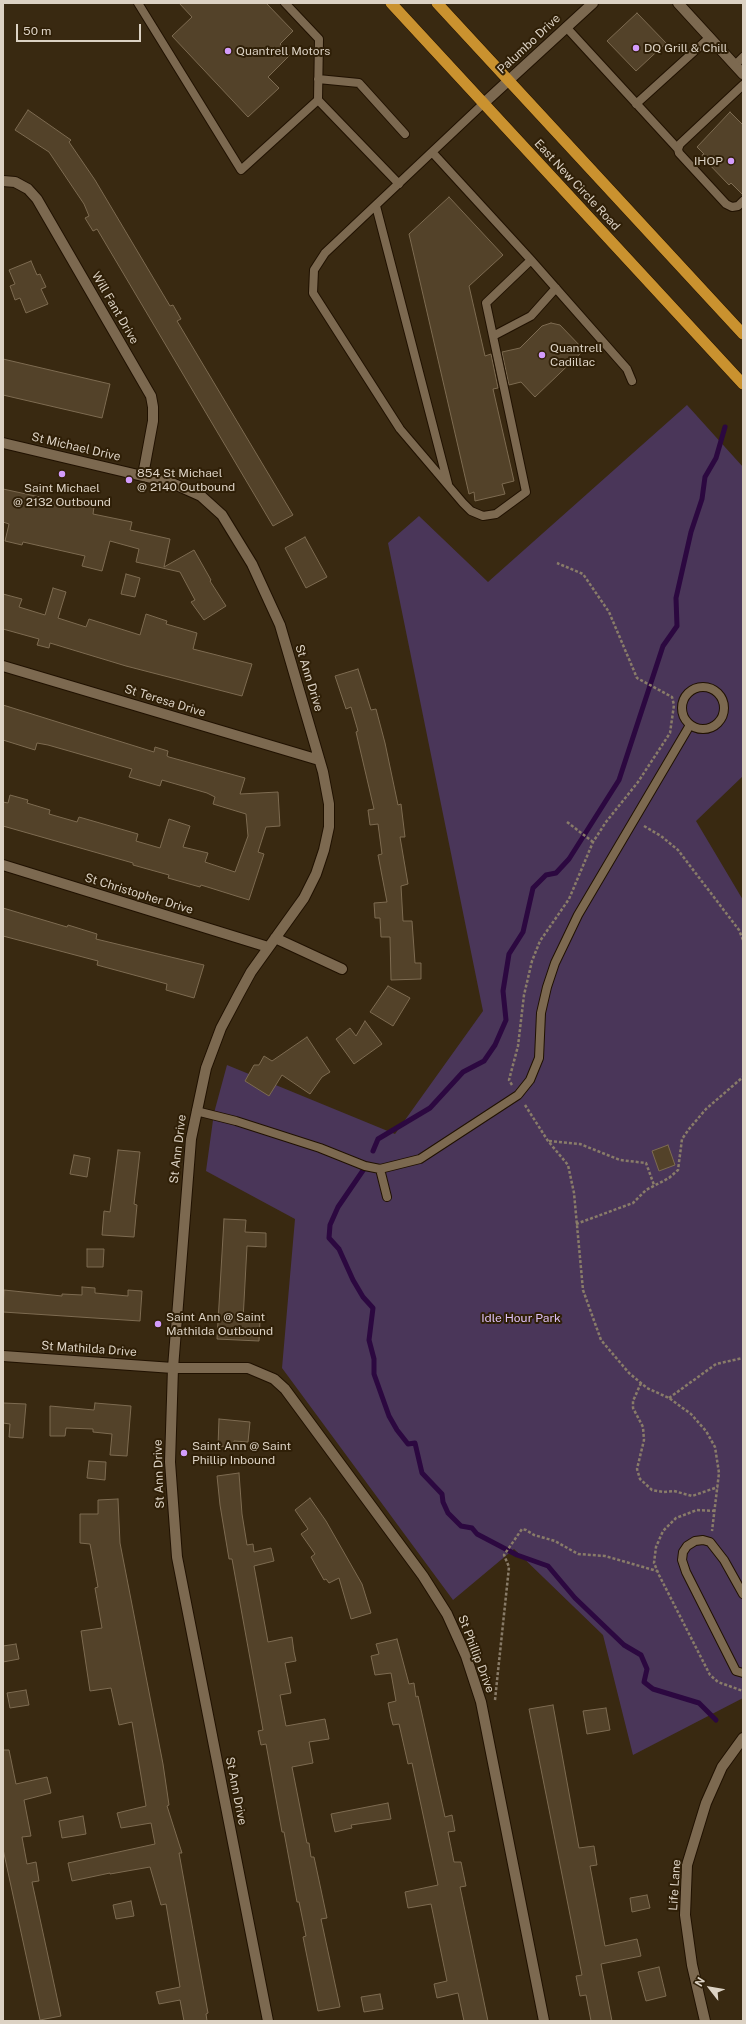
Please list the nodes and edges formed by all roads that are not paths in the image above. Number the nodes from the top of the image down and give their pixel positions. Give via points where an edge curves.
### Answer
1 (138, 3) edge
2 (285, 3) edge
3 (391, 3) edge
4 (438, 3) edge
5 (593, 3) edge
6 (678, 3) edge
7 (566, 27) junction
8 (710, 37) junction
9 (743, 57) edge
10 (735, 65) junction
11 (743, 74) edge
12 (318, 79) junction
13 (509, 80) junction
14 (743, 85) edge
15 (318, 100) junction
16 (484, 104) junction
17 (636, 104) junction
18 (405, 134) dead end
19 (678, 149) junction
20 (432, 152) junction
21 (3, 181) edge
22 (399, 184) junction
23 (743, 202) edge
24 (376, 206) junction
25 (531, 260) junction
26 (556, 288) junction
27 (743, 334) edge
28 (493, 336) junction
29 (632, 382) dead end
30 (743, 384) edge
31 (3, 443) edge
32 (143, 475) junction
33 (449, 488) junction
34 (3, 666) edge
35 (690, 724) junction
36 (319, 760) junction
37 (3, 866) edge
38 (275, 938) junction
39 (268, 947) junction
40 (342, 969) dead end
41 (196, 1110) junction
42 (380, 1169) junction
43 (386, 1197) dead end
44 (3, 1356) edge
45 (173, 1368) junction
46 (741, 1584) edge
47 (743, 1594) edge
48 (743, 1673) edge
49 (743, 1738) edge
50 (268, 2021) edge
51 (544, 2021) edge
52 (704, 2021) edge

1 - 15 lane via 241,170
2 - 12 lane via 319,39
3 - 16 highway, East New Circle Road
4 - 13 highway, East New Circle Road
5 - 7 street, Palumbo Drive
6 - 8 street
7 - 13 street, Palumbo Drive
7 - 17 lane
8 - 10 street
8 - 17 lane
9 - 10 lane
10 - 11 street
12 - 15 lane
12 - 18 lane via 359,83
13 - 16 street, Palumbo Drive
13 - 27 highway, East New Circle Road
14 - 19 lane via 680,144
15 - 22 lane
16 - 20 lane
16 - 30 highway, East New Circle Road
17 - 19 lane
19 - 23 lane via 726,204 732,207
20 - 22 lane
20 - 25 lane
21 - 32 street, Will Fant Drive via 15,182 28,189 37,199 151,396 154,422
22 - 24 lane
24 - 33 lane
24 - 33 lane via 325,253 314,270 313,293 400,429
25 - 26 lane
25 - 28 lane via 486,303
26 - 28 lane via 531,316
26 - 29 lane via 627,370
28 - 33 lane via 526,492 496,514 483,516 471,511
31 - 32 street, St Michael Drive
32 - 36 street, St Ann Drive via 185,487 201,496 222,515 234,532 280,625
34 - 36 street, St Teresa Drive
35 - 35 lane via 682,712 685,698 696,688 710,687 716,690 724,701 724,715 720,721 702,729
35 - 42 lane via 578,915 555,963 541,1013 539,1058 523,1091 420,1159
36 - 38 street, St Ann Drive via 329,804 329,826 324,850 304,898
37 - 39 street, St Christopher Drive
38 - 39 street, St Ann Drive
38 - 40 street
39 - 41 street, St Ann Drive via 251,972 221,1028 206,1068
41 - 42 lane via 236,1120
41 - 45 street, St Ann Drive via 190,1138
42 - 43 lane
44 - 45 street, St Mathilda Drive
45 - 50 street, St Ann Drive via 170,1462 177,1557
45 - 51 street, St Phillip Drive via 248,1368 274,1378 285,1389 447,1614 466,1656 483,1714
46 - 47 lane
46 - 48 lane via 710,1542 694,1541 683,1552 682,1560 686,1572 736,1671
49 - 52 street, Life Lane via 722,1767 709,1796 687,1865 685,1915

